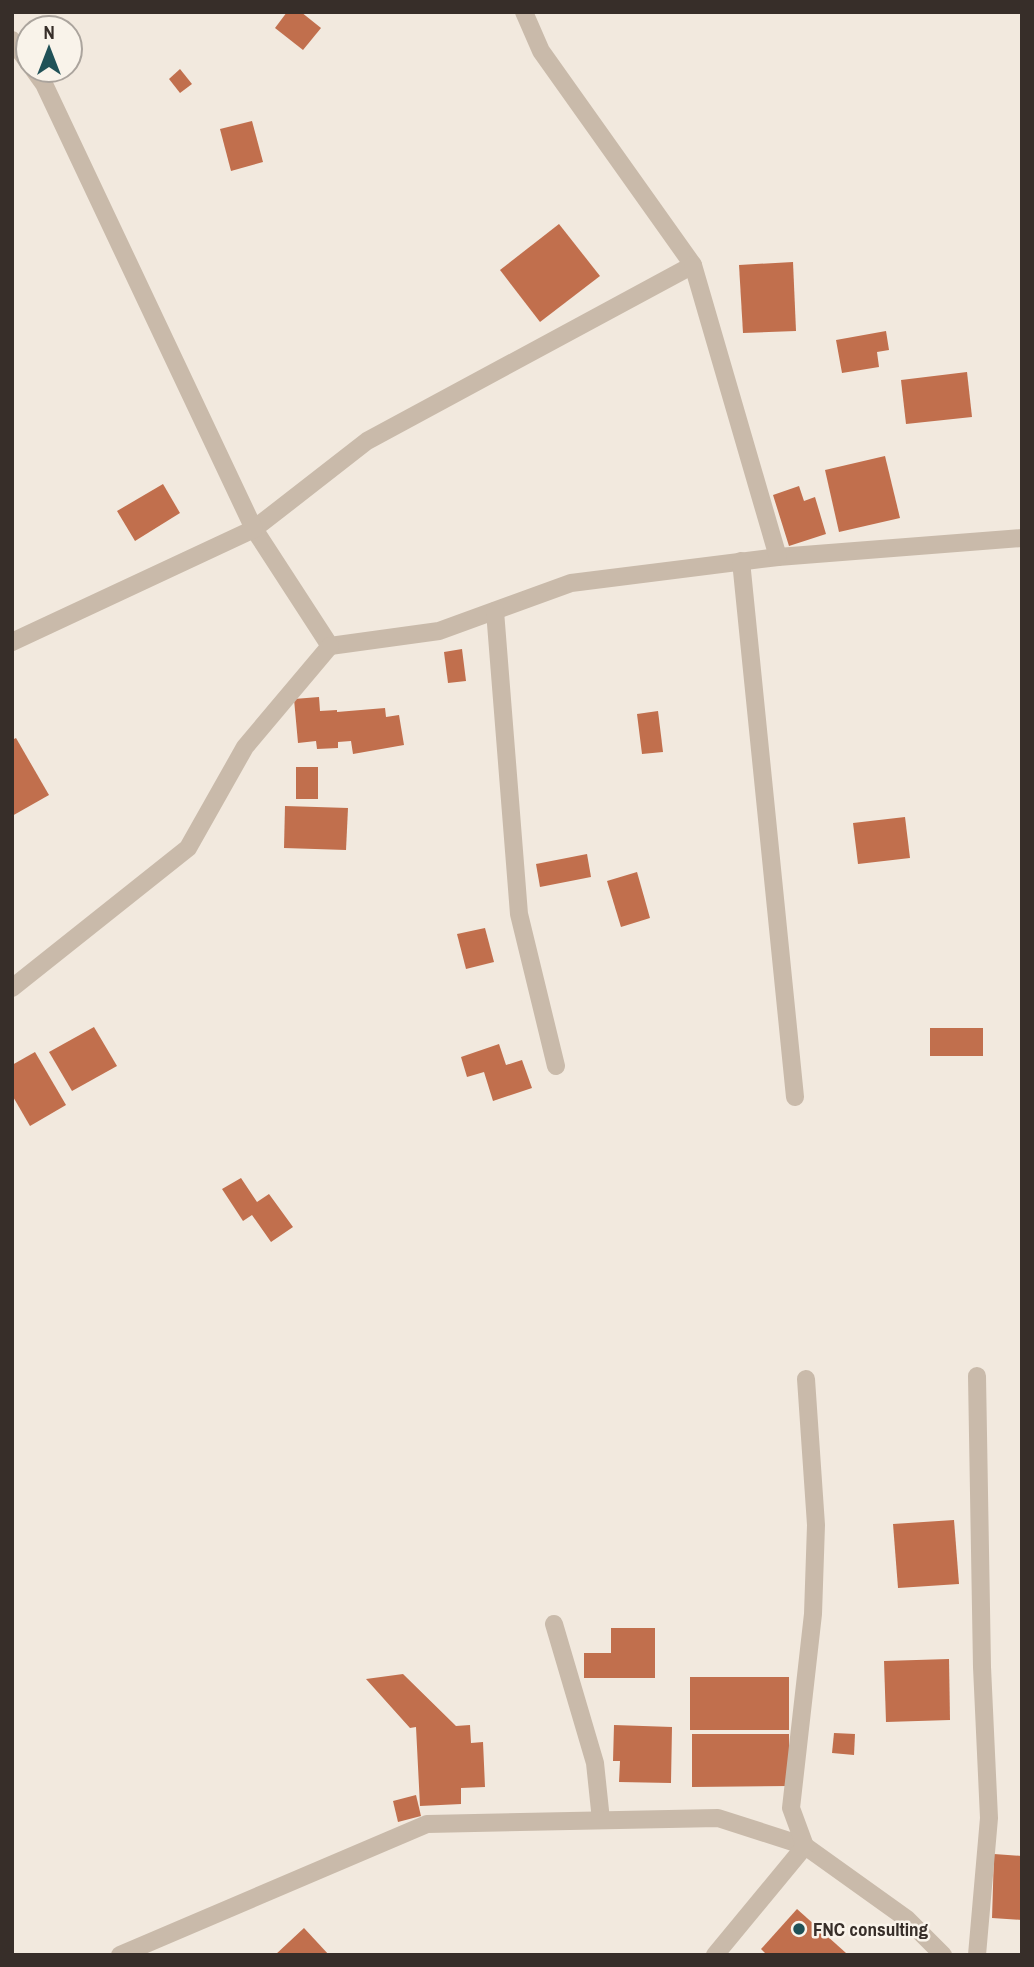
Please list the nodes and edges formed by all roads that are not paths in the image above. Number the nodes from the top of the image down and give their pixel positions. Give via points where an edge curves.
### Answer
1 (524, 12) edge
2 (44, 84) edge
3 (694, 265) junction
4 (254, 528) junction
5 (1022, 538) edge
6 (778, 557) junction
7 (741, 561) junction
8 (495, 611) junction
9 (12, 642) edge
10 (330, 646) junction
11 (12, 988) edge
12 (556, 1066) dead end
13 (795, 1097) dead end
14 (977, 1376) dead end
15 (806, 1379) dead end
16 (554, 1624) dead end
17 (601, 1820) junction
18 (804, 1846) junction
19 (120, 1955) edge
20 (715, 1955) edge
21 (943, 1955) edge
22 (978, 1955) edge

1 - 3 street via 541,51
2 - 4 street
3 - 4 street via 368,441
3 - 6 street
4 - 9 street
4 - 10 street
5 - 6 street
6 - 7 street
7 - 8 street via 571,583
7 - 13 street
8 - 10 street via 439,631
8 - 12 street via 519,914
10 - 11 street via 245,747 188,848
14 - 22 street via 989,1818
15 - 18 street via 816,1525 814,1601 791,1808
16 - 17 street via 595,1763
17 - 18 street via 718,1818
17 - 19 street via 427,1824
18 - 20 street
18 - 21 street via 907,1919

